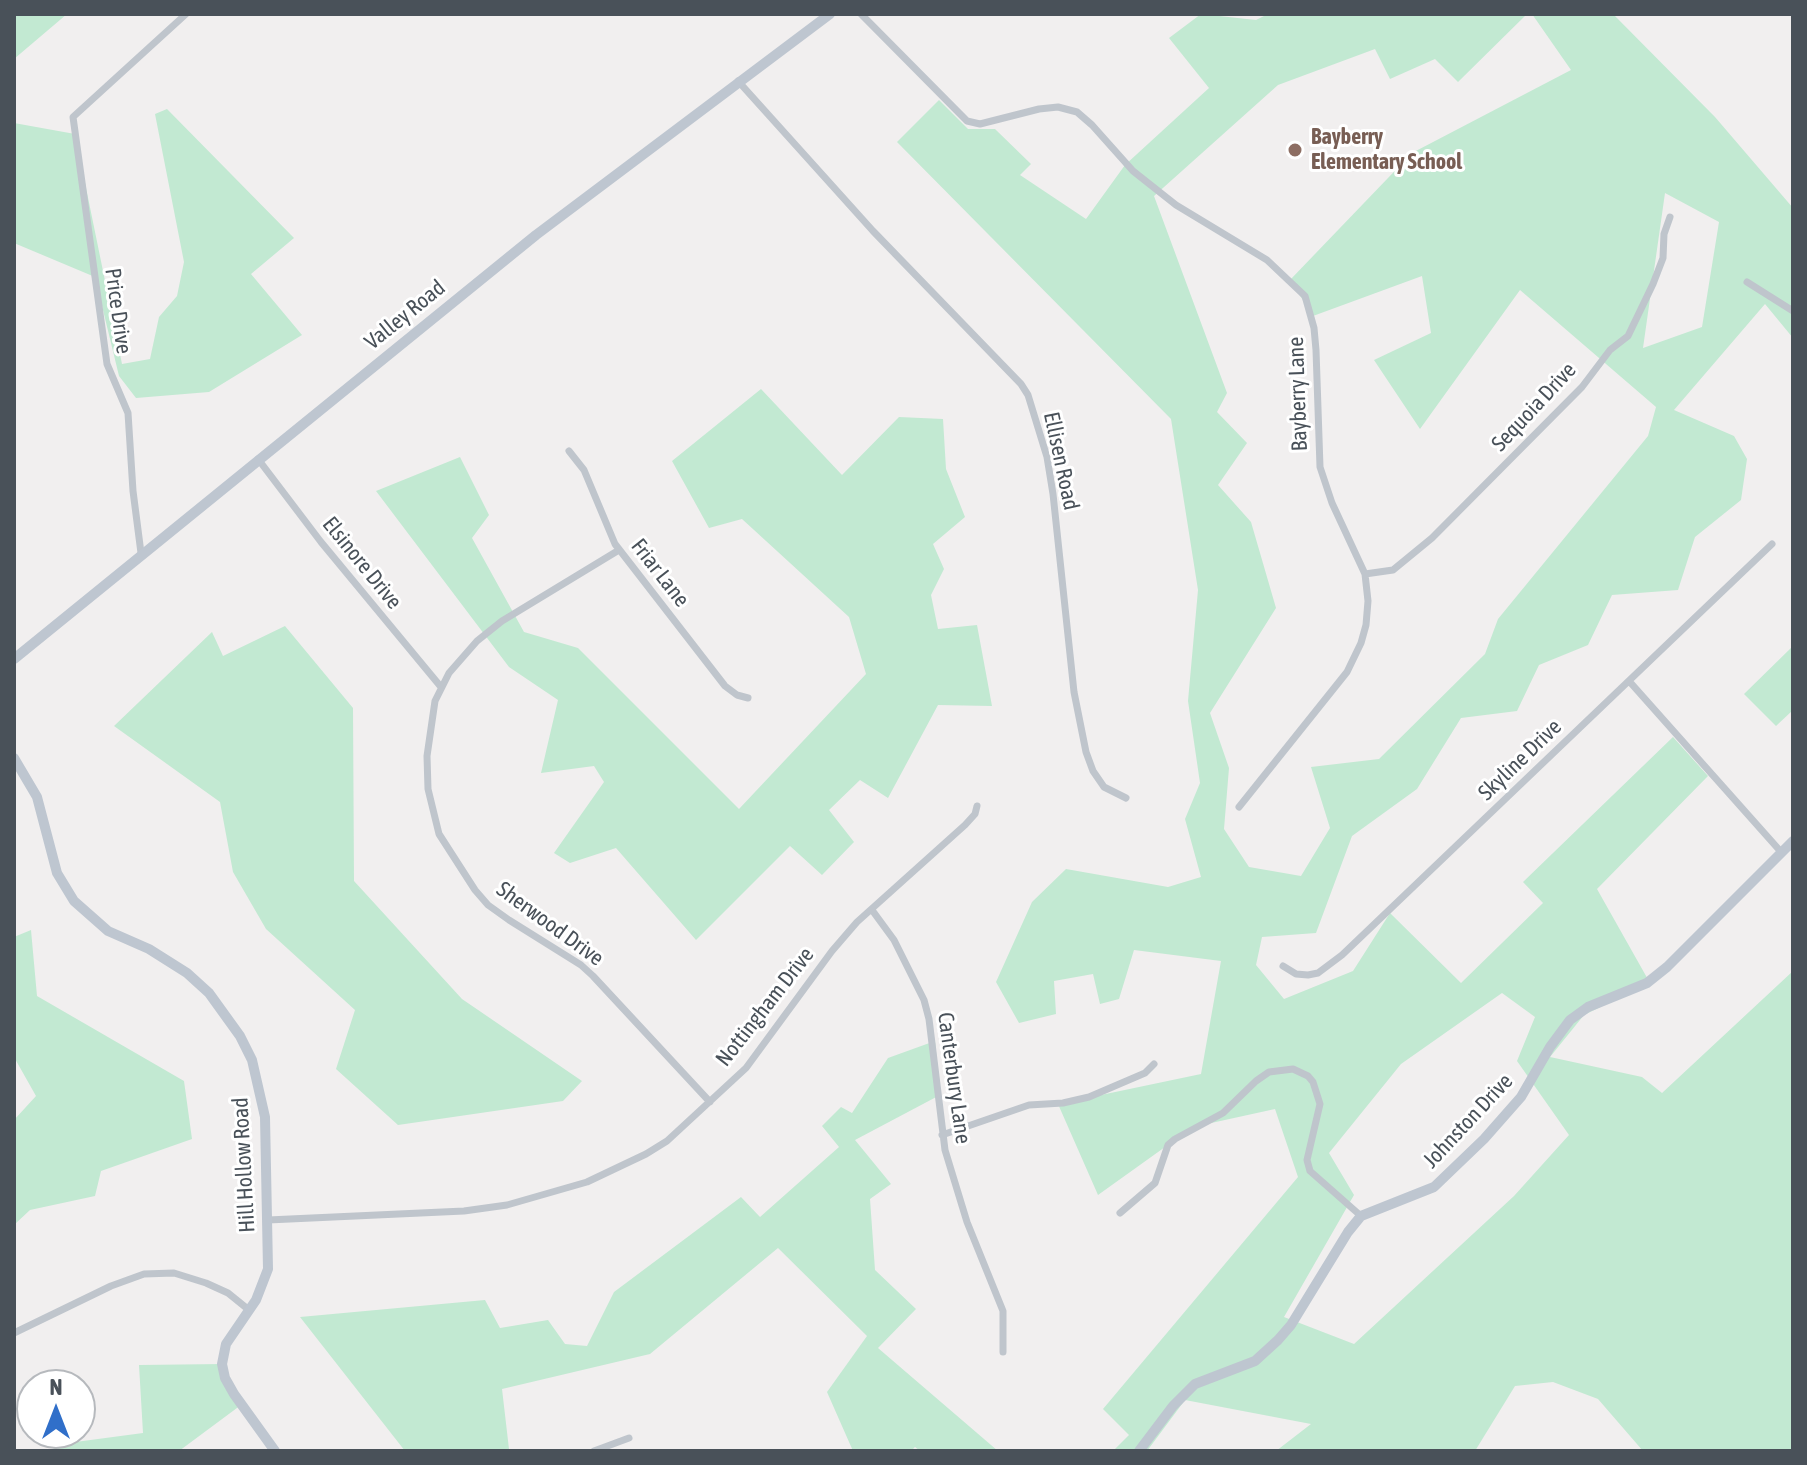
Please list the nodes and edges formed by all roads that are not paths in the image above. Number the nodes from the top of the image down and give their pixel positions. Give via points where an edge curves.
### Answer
1 (186, 14) edge
2 (830, 14) edge
3 (861, 14) edge
4 (738, 81) junction
5 (1670, 217) dead end
6 (1747, 282) dead end
7 (1793, 311) edge
8 (569, 451) dead end
9 (258, 459) junction
10 (1772, 544) dead end
11 (619, 550) junction
12 (141, 553) junction
13 (1365, 574) junction
14 (14, 659) edge
15 (1629, 681) junction
16 (441, 687) junction
17 (748, 698) dead end
18 (14, 758) edge
19 (1126, 798) dead end
20 (977, 806) dead end
21 (1239, 807) dead end
22 (1793, 841) edge
23 (1782, 853) junction
24 (872, 910) junction
25 (1283, 966) dead end
26 (1154, 1064) dead end
27 (710, 1102) junction
28 (942, 1135) junction
29 (1120, 1213) dead end
30 (1361, 1216) junction
31 (268, 1220) junction
32 (249, 1310) junction
33 (14, 1333) edge
34 (1003, 1352) dead end
35 (629, 1438) dead end
36 (275, 1451) edge
37 (594, 1451) edge
38 (1139, 1451) edge

1 - 12 street, Price Drive via 73,117 107,364 128,413
2 - 4 street, Valley Road
3 - 13 street, Bayberry Lane via 967,121 980,124 1058,107 1077,112 1133,171 1176,205 1267,260 1299,288 1314,328 1320,467
4 - 9 street, Valley Road
4 - 19 street, Ellisen Road via 1028,395 1047,457 1074,692 1086,752 1104,787
5 - 13 street, Sequoia Drive via 1663,258 1628,336 1432,538 1393,570
6 - 7 street
8 - 11 street, Friar Lane via 584,470
9 - 12 street, Valley Road
9 - 16 street, Elsinore Drive
10 - 15 street, Skyline Drive
11 - 16 street, Sherwood Drive via 502,621 477,641
11 - 17 street, Friar Lane via 725,686
12 - 14 street, Valley Road
13 - 21 street, Bayberry Lane via 1366,625 1353,661
15 - 23 street
15 - 25 street, Skyline Drive via 1342,955 1308,975
16 - 27 street, Sherwood Drive via 429,736 428,789 436,826 453,859 488,905 593,976
18 - 31 street, Hill Hollow Road via 37,797 57,873 74,901 108,931 187,973 240,1036 252,1060 265,1117
20 - 24 street, Nottingham Drive via 965,825
22 - 23 street, Johnston Drive
23 - 30 street, Johnston Drive via 1647,983 1570,1020 1521,1097 1434,1187
24 - 27 street, Nottingham Drive via 832,951 759,1053
24 - 28 street, Canterbury Lane via 894,940 924,1000
26 - 28 street via 1089,1097 1029,1105
27 - 31 street, Nottingham Drive via 646,1154 587,1182 507,1205
28 - 34 street, Canterbury Lane via 967,1222 1003,1311
29 - 30 street via 1155,1183 1175,1139 1223,1113 1269,1072 1293,1069 1313,1082 1320,1104 1307,1160 1310,1171
30 - 38 street via 1278,1340 1255,1361 1195,1384
31 - 32 street, Hill Hollow Road via 268,1269
32 - 33 street via 206,1283 174,1273 144,1274
32 - 36 street, Hill Hollow Road via 226,1344 222,1364 225,1378
35 - 37 street

